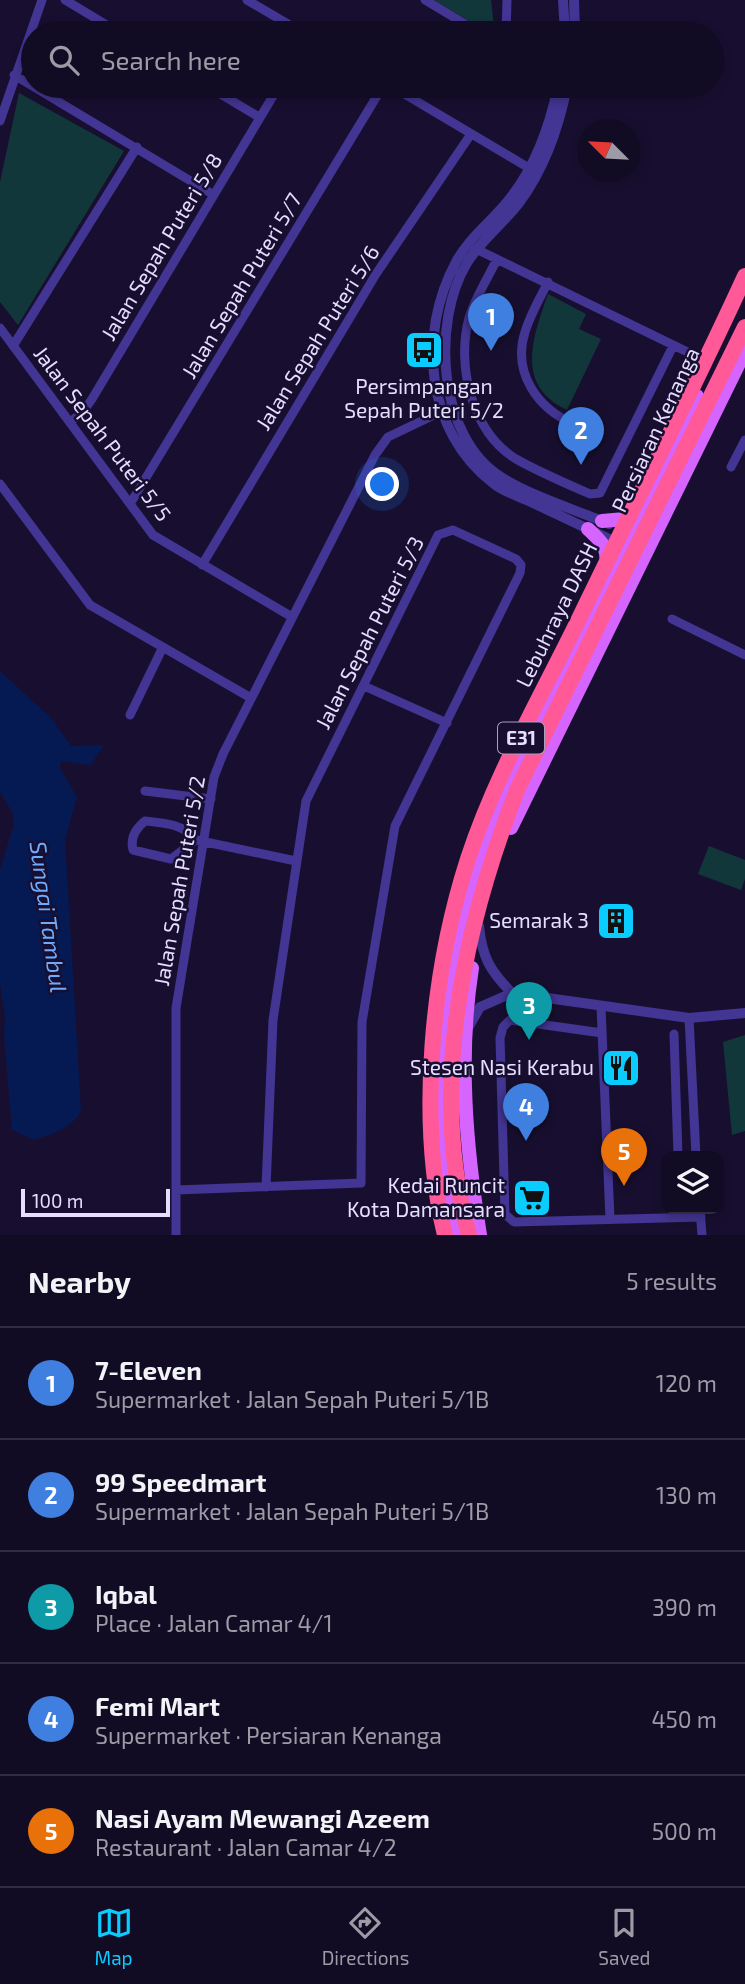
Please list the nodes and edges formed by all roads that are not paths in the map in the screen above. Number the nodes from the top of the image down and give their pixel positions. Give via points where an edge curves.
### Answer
1 (42, 0) edge
2 (65, 0) edge
3 (247, 0) edge
4 (425, 0) edge
5 (507, 0) edge
6 (563, 0) edge
7 (574, 0) edge
8 (34, 21) edge
9 (100, 21) edge
10 (283, 21) edge
11 (460, 21) edge
12 (506, 21) edge
13 (564, 21) edge
14 (575, 21) edge
15 (21, 56) edge
16 (14, 75) junction
17 (21, 79) edge
18 (53, 98) edge
19 (227, 98) edge
20 (271, 98) edge
21 (376, 98) edge
22 (411, 98) edge
23 (556, 98) edge
24 (565, 98) edge
25 (259, 117) junction
26 (0, 121) edge
27 (471, 134) junction
28 (137, 147) junction
29 (533, 170) junction
30 (214, 195) junction
31 (472, 246) junction
32 (497, 259) junction
33 (745, 279) edge
34 (548, 282) junction
35 (745, 327) edge
36 (0, 328) edge
37 (13, 346) junction
38 (673, 346) junction
39 (745, 351) edge
40 (712, 364) junction
41 (726, 386) junction
42 (453, 406) junction
43 (441, 411) junction
44 (70, 422) junction
45 (575, 424) dead end
46 (745, 440) edge
47 (731, 467) dead end
48 (663, 468) junction
49 (0, 484) edge
50 (130, 504) junction
51 (602, 521) junction
52 (588, 529) junction
53 (630, 541) junction
54 (202, 565) junction
55 (292, 618) junction
56 (672, 619) dead end
57 (579, 636) junction
58 (162, 649) junction
59 (745, 654) edge
60 (364, 686) junction
61 (251, 698) junction
62 (130, 715) dead end
63 (563, 718) junction
64 (447, 723) junction
65 (145, 791) dead end
66 (211, 799) junction
67 (199, 841) junction
68 (296, 861) junction
69 (479, 926) junction
70 (512, 993) junction
71 (601, 1007) junction
72 (745, 1013) edge
73 (689, 1018) junction
74 (602, 1033) junction
75 (466, 1034) junction
76 (674, 1034) dead end
77 (678, 1151) edge
78 (696, 1151) edge
79 (266, 1187) junction
80 (176, 1190) junction
81 (668, 1214) edge
82 (700, 1214) edge
83 (610, 1219) junction
84 (176, 1235) edge
85 (458, 1235) edge
86 (480, 1235) edge
87 (702, 1235) edge

1 - 8 street
2 - 9 street
3 - 10 street
4 - 11 street
5 - 12 street
6 - 13 street
7 - 14 street
15 - 16 street
16 - 17 street
16 - 26 street
18 - 28 street
19 - 25 street
20 - 25 street, Jalan Sepah Puteri 5/8
21 - 50 street, Jalan Sepah Puteri 5/7
22 - 27 street
23 - 29 street
24 - 29 street via 559,128
25 - 30 street, Jalan Sepah Puteri 5/8
27 - 29 street
27 - 54 street, Jalan Sepah Puteri 5/6 via 376,274
28 - 30 street
28 - 37 street
29 - 31 street
30 - 44 street, Jalan Sepah Puteri 5/8 via 92,399
31 - 32 street
31 - 42 street via 454,292 446,336 445,373
31 - 43 street via 445,288 438,316 433,351
32 - 34 street
32 - 38 street via 469,318 466,380 471,401 488,430 514,458 590,494 600,493
33 - 40 main road, Persiaran Kenanga
33 - 85 highway, Lebuhraya DASH / E31, bridge via 504,773 468,858 448,936 431,1088 434,1151
34 - 38 street
34 - 45 street via 525,333 524,374 543,405
35 - 85 highway, Lebuhraya DASH / E31, bridge via 517,790 489,863 467,947 457,1018 452,1085
36 - 37 street, Jalan Sepah Puteri 5/5
37 - 44 street, Jalan Sepah Puteri 5/5
38 - 40 street
39 - 41 main road, Persiaran Kenanga
40 - 48 main road, Persiaran Kenanga
41 - 53 main road via 702,422 647,531
41 - 63 main road, Persiaran Kenanga
42 - 43 street, Jalan Sepah Puteri 5/2
42 - 51 street via 471,445 501,477
43 - 52 street via 462,453 495,485
43 - 55 street, Jalan Sepah Puteri 5/2 via 388,437 375,455
44 - 50 street, Jalan Sepah Puteri 5/5
46 - 47 street
48 - 51 main road via 625,519
48 - 53 main road, Persiaran Kenanga
49 - 58 street via 90,605
50 - 54 street, Jalan Sepah Puteri 5/5 via 153,535
51 - 53 street
52 - 53 street
52 - 57 main road via 602,541 607,564
53 - 57 main road, Persiaran Kenanga
53 - 63 main road via 630,564
54 - 55 street, Jalan Sepah Puteri 5/5
55 - 61 street, Jalan Sepah Puteri 5/2
56 - 59 street
57 - 85 main road, Persiaran Kenanga via 489,832 450,988 443,1094 447,1175
58 - 61 street
58 - 62 street
60 - 64 street
60 - 64 street, Jalan Sepah Puteri 5/3 via 438,535 453,530 521,565
60 - 68 street, Jalan Sepah Puteri 5/3 via 306,801
61 - 66 street, Jalan Sepah Puteri 5/2 via 223,754
63 - 69 main road, Persiaran Kenanga via 514,820
64 - 79 street, Jalan Sepah Puteri 5/3 via 394,826 362,1022 361,1183
65 - 66 street
66 - 67 street, Jalan Sepah Puteri 5/2
67 - 67 street via 171,859 142,854 132,845 145,821 177,826
67 - 68 street
67 - 80 street, Jalan Sepah Puteri 5/2 via 176,1007
68 - 79 street, Jalan Sepah Puteri 5/3 via 273,1020
69 - 70 street via 486,965
69 - 75 main road, Persiaran Kenanga
70 - 71 street
70 - 75 street via 480,1007
71 - 73 street
71 - 74 street
72 - 73 street
73 - 78 street
74 - 83 street
74 - 83 street via 510,1020 503,1027 505,1214 514,1222
75 - 86 main road, Persiaran Kenanga via 470,1169
76 - 77 street
79 - 80 street
80 - 84 street, Jalan Sepah Puteri 5/2
81 - 83 street
82 - 87 street

